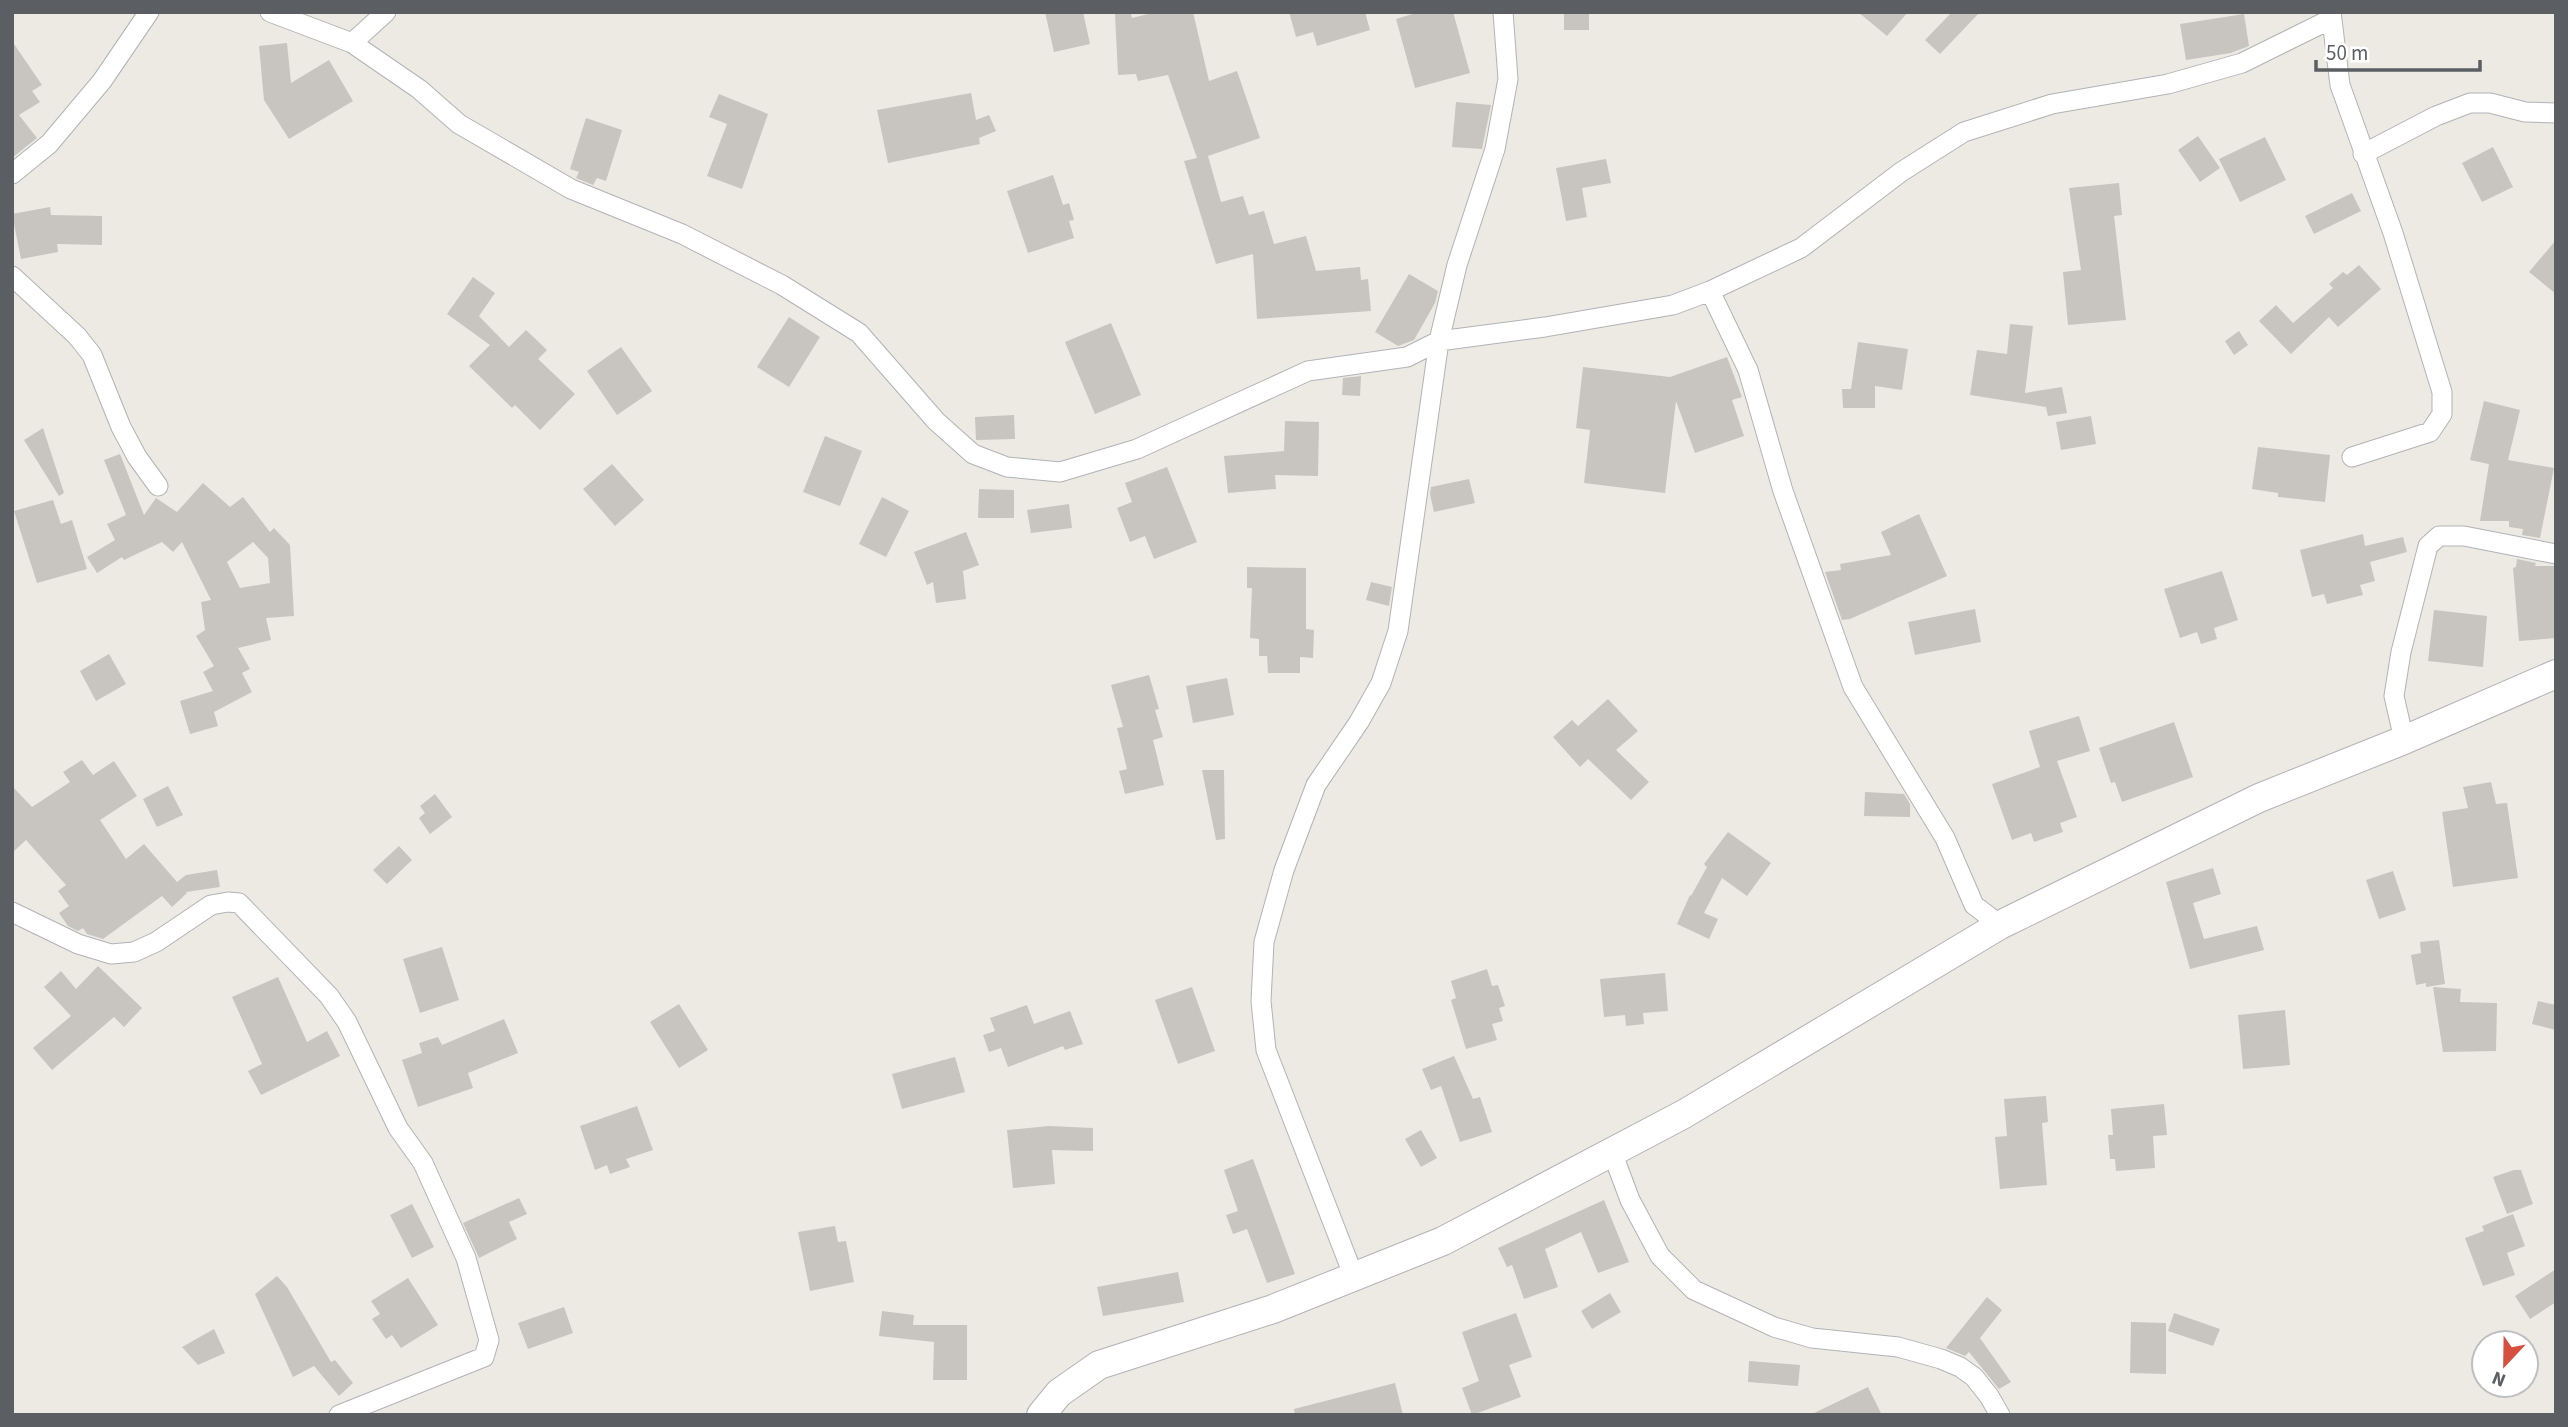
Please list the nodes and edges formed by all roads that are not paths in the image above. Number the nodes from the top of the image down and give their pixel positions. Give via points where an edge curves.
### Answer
1 (149, 12) edge
2 (270, 12) edge
3 (386, 12) edge
4 (1503, 12) edge
5 (2331, 16) edge
6 (352, 43) junction
7 (2556, 113) edge
8 (2363, 154) junction
9 (12, 174) edge
10 (12, 276) edge
11 (1710, 291) junction
12 (1439, 341) junction
13 (2352, 457) dead end
14 (158, 486) dead end
15 (2556, 554) edge
16 (2556, 674) edge
17 (2404, 740) junction
18 (12, 912) edge
19 (2000, 925) junction
20 (1612, 1152) junction
21 (1354, 1277) junction
22 (339, 1415) edge
23 (1041, 1415) edge
24 (2000, 1415) edge

1 - 9 street via 102,81 50,144
2 - 6 street
3 - 6 street
4 - 12 street via 1508,79 1495,149 1457,265
5 - 8 street via 2340,85
5 - 11 street via 2242,63 2168,84 2052,104 1964,132 1901,172 1801,247
6 - 12 street via 419,89 458,124 560,182 682,233 782,285 859,333 936,421 973,454 1007,467 1060,472 1136,449 1308,371 1407,357
7 - 8 street via 2470,103
8 - 13 street via 2393,233 2442,392 2442,414 2430,432
10 - 14 street via 92,355 121,427
11 - 12 street via 1673,305
11 - 19 street via 1748,370 1783,491 1853,687 1945,838 1974,905
12 - 21 street via 1398,631 1381,683 1316,785 1284,870 1264,942 1261,1001 1266,1050
15 - 17 street via 2464,536 2439,536 2428,546 2394,696
16 - 17 main road
17 - 19 main road via 2259,798
18 - 22 street via 78,944 111,954 134,952 156,942 211,905 239,903 329,996 347,1022 398,1128 423,1163 461,1246 489,1340 484,1357
19 - 20 main road via 1684,1114
20 - 21 main road via 1443,1241
20 - 24 street via 1630,1200 1660,1256 1694,1290 1773,1327 1812,1338 1898,1347 1941,1359 1973,1377
21 - 23 main road via 1273,1309 1099,1365 1059,1394

